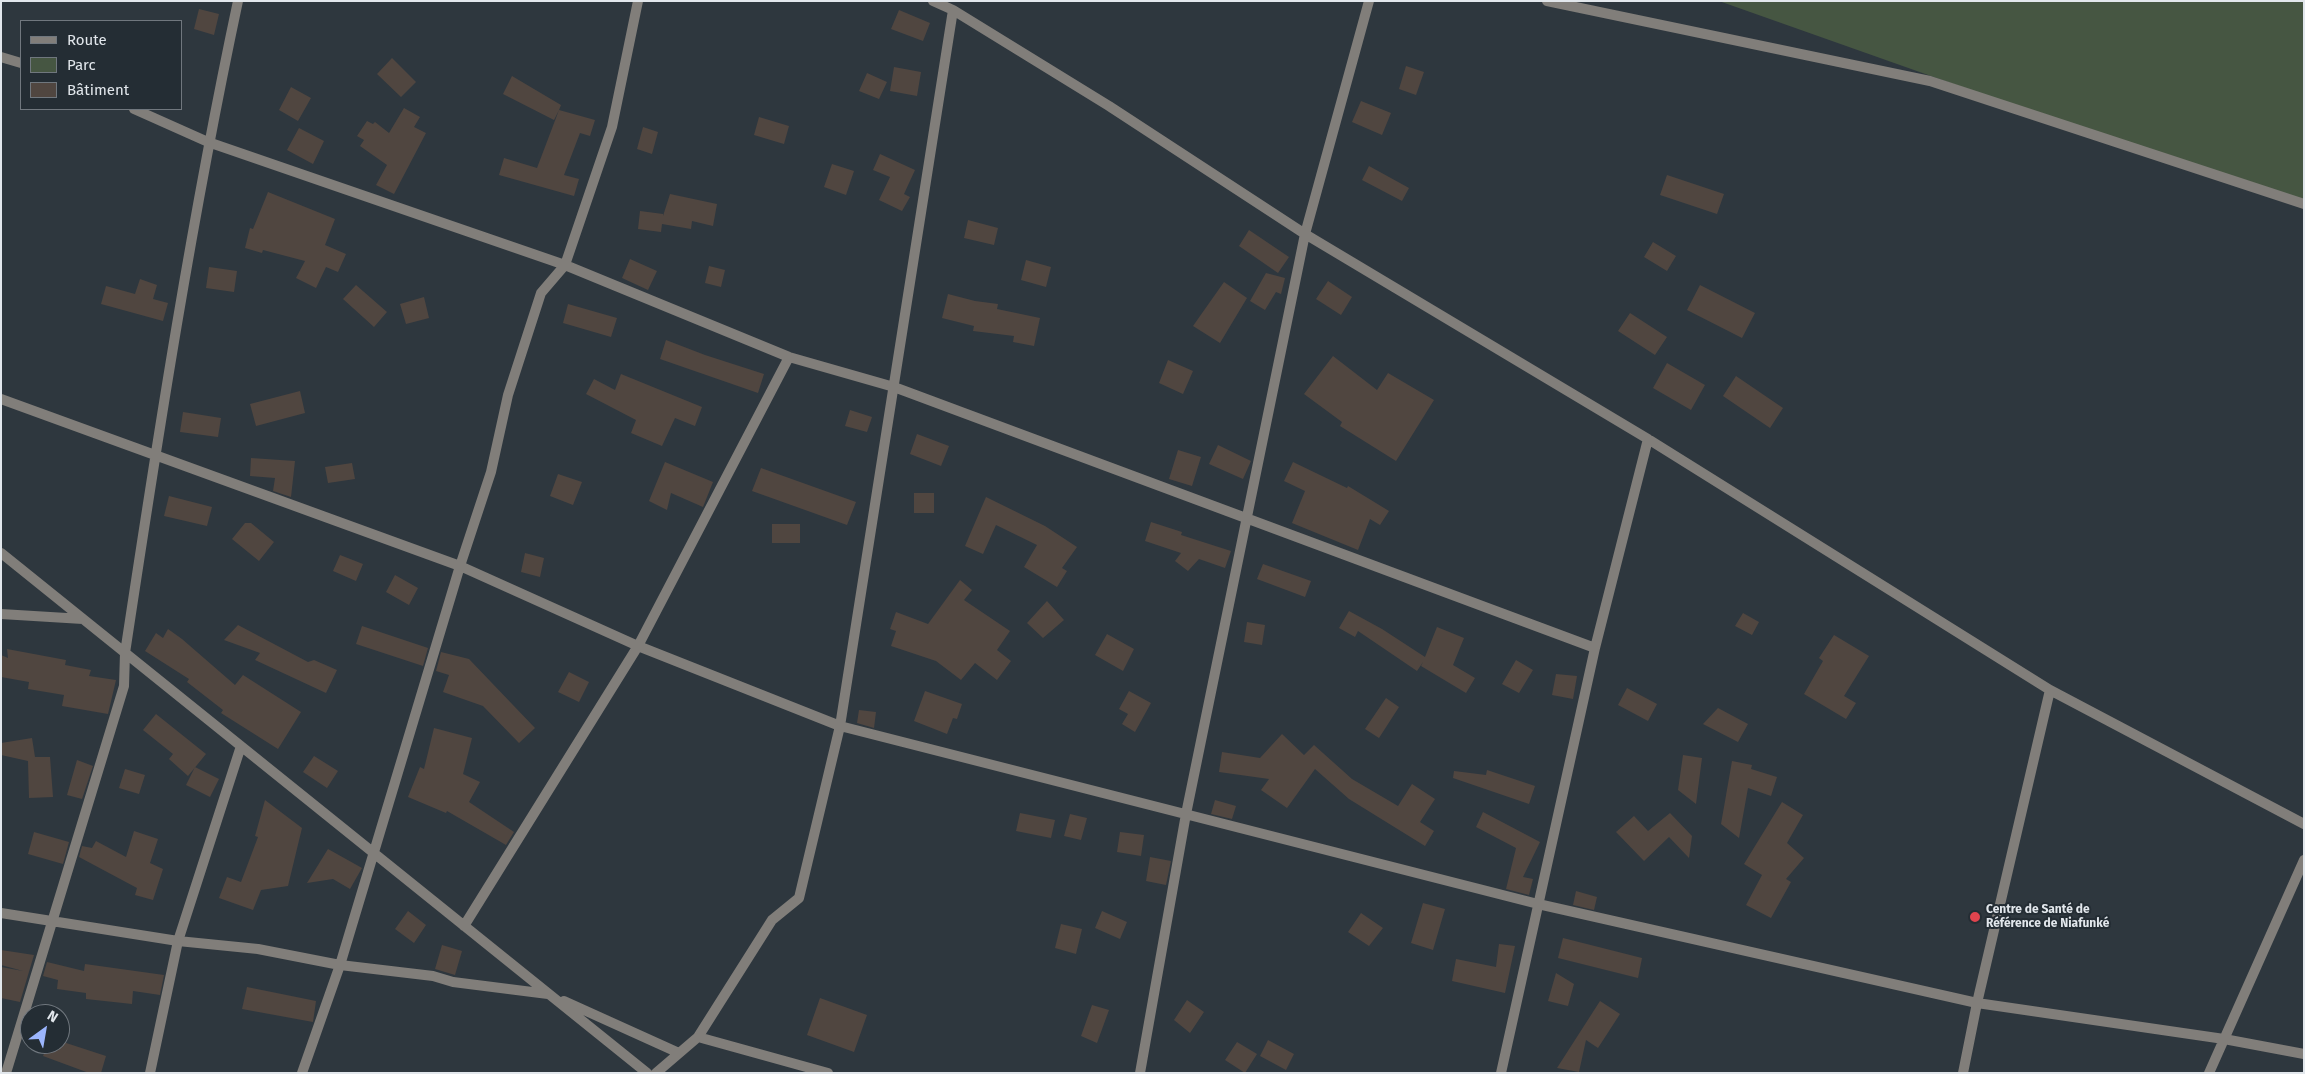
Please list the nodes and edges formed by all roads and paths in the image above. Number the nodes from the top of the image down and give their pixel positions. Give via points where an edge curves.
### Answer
1 (238, 1) edge
2 (638, 1) edge
3 (934, 1) edge
4 (1368, 1) edge
5 (1547, 1) edge
6 (953, 10) junction
7 (1, 57) edge
8 (20, 63) edge
9 (136, 110) edge
10 (208, 142) junction
11 (2304, 204) edge
12 (1305, 234) junction
13 (565, 265) junction
14 (789, 357) junction
15 (894, 387) junction
16 (1, 398) edge
17 (1648, 439) junction
18 (155, 454) junction
19 (1247, 519) junction
20 (1, 554) edge
21 (460, 566) junction
22 (1, 614) edge
23 (83, 619) junction
24 (638, 646) junction
25 (1595, 648) junction
26 (125, 653) junction
27 (2050, 690) junction
28 (840, 726) junction
29 (241, 746) junction
30 (1186, 814) junction
31 (2304, 824) edge
32 (374, 853) junction
33 (2304, 860) edge
34 (1538, 904) junction
35 (1, 913) edge
36 (53, 922) junction
37 (464, 926) junction
38 (178, 940) junction
39 (340, 965) junction
40 (550, 995) junction
41 (1977, 1003) junction
42 (698, 1037) junction
43 (2224, 1039) junction
44 (679, 1053) junction
45 (2304, 1054) edge
46 (6, 1073) edge
47 (150, 1073) edge
48 (302, 1073) edge
49 (647, 1073) edge
50 (656, 1073) edge
51 (828, 1073) edge
52 (1140, 1073) edge
53 (1501, 1073) edge
54 (1963, 1073) edge
55 (2210, 1073) edge

1 - 10 street
2 - 13 street via 612,127
3 - 6 street
4 - 12 street
5 - 11 street via 1930,81
6 - 12 street via 1109,106
6 - 15 street
7 - 8 street
9 - 10 street
10 - 13 street
10 - 18 street
12 - 17 street
12 - 19 street
13 - 14 street
13 - 21 street via 541,293 508,395 491,472
14 - 15 street
14 - 24 street
15 - 19 street
15 - 28 street
16 - 18 street
17 - 25 street
17 - 27 street
18 - 21 street
18 - 26 street
19 - 25 street
19 - 30 street
20 - 23 street
21 - 24 street
21 - 32 street
22 - 23 street
23 - 26 street
24 - 28 street
24 - 37 street
25 - 34 street
26 - 29 street
26 - 36 street via 124,686
27 - 31 street
27 - 41 street
28 - 30 street
28 - 42 street via 799,898 772,920
29 - 32 street
29 - 38 street
30 - 34 street
30 - 52 street
32 - 37 street
32 - 39 street
33 - 43 street
34 - 41 street
34 - 53 street
35 - 36 street
36 - 38 street
36 - 46 street
37 - 40 street
38 - 39 street via 258,949
38 - 47 street
39 - 40 street
39 - 48 street
40 - 44 street
40 - 49 street
41 - 43 street
41 - 54 street
42 - 44 street
42 - 51 street
43 - 45 street
43 - 55 street
44 - 50 street

